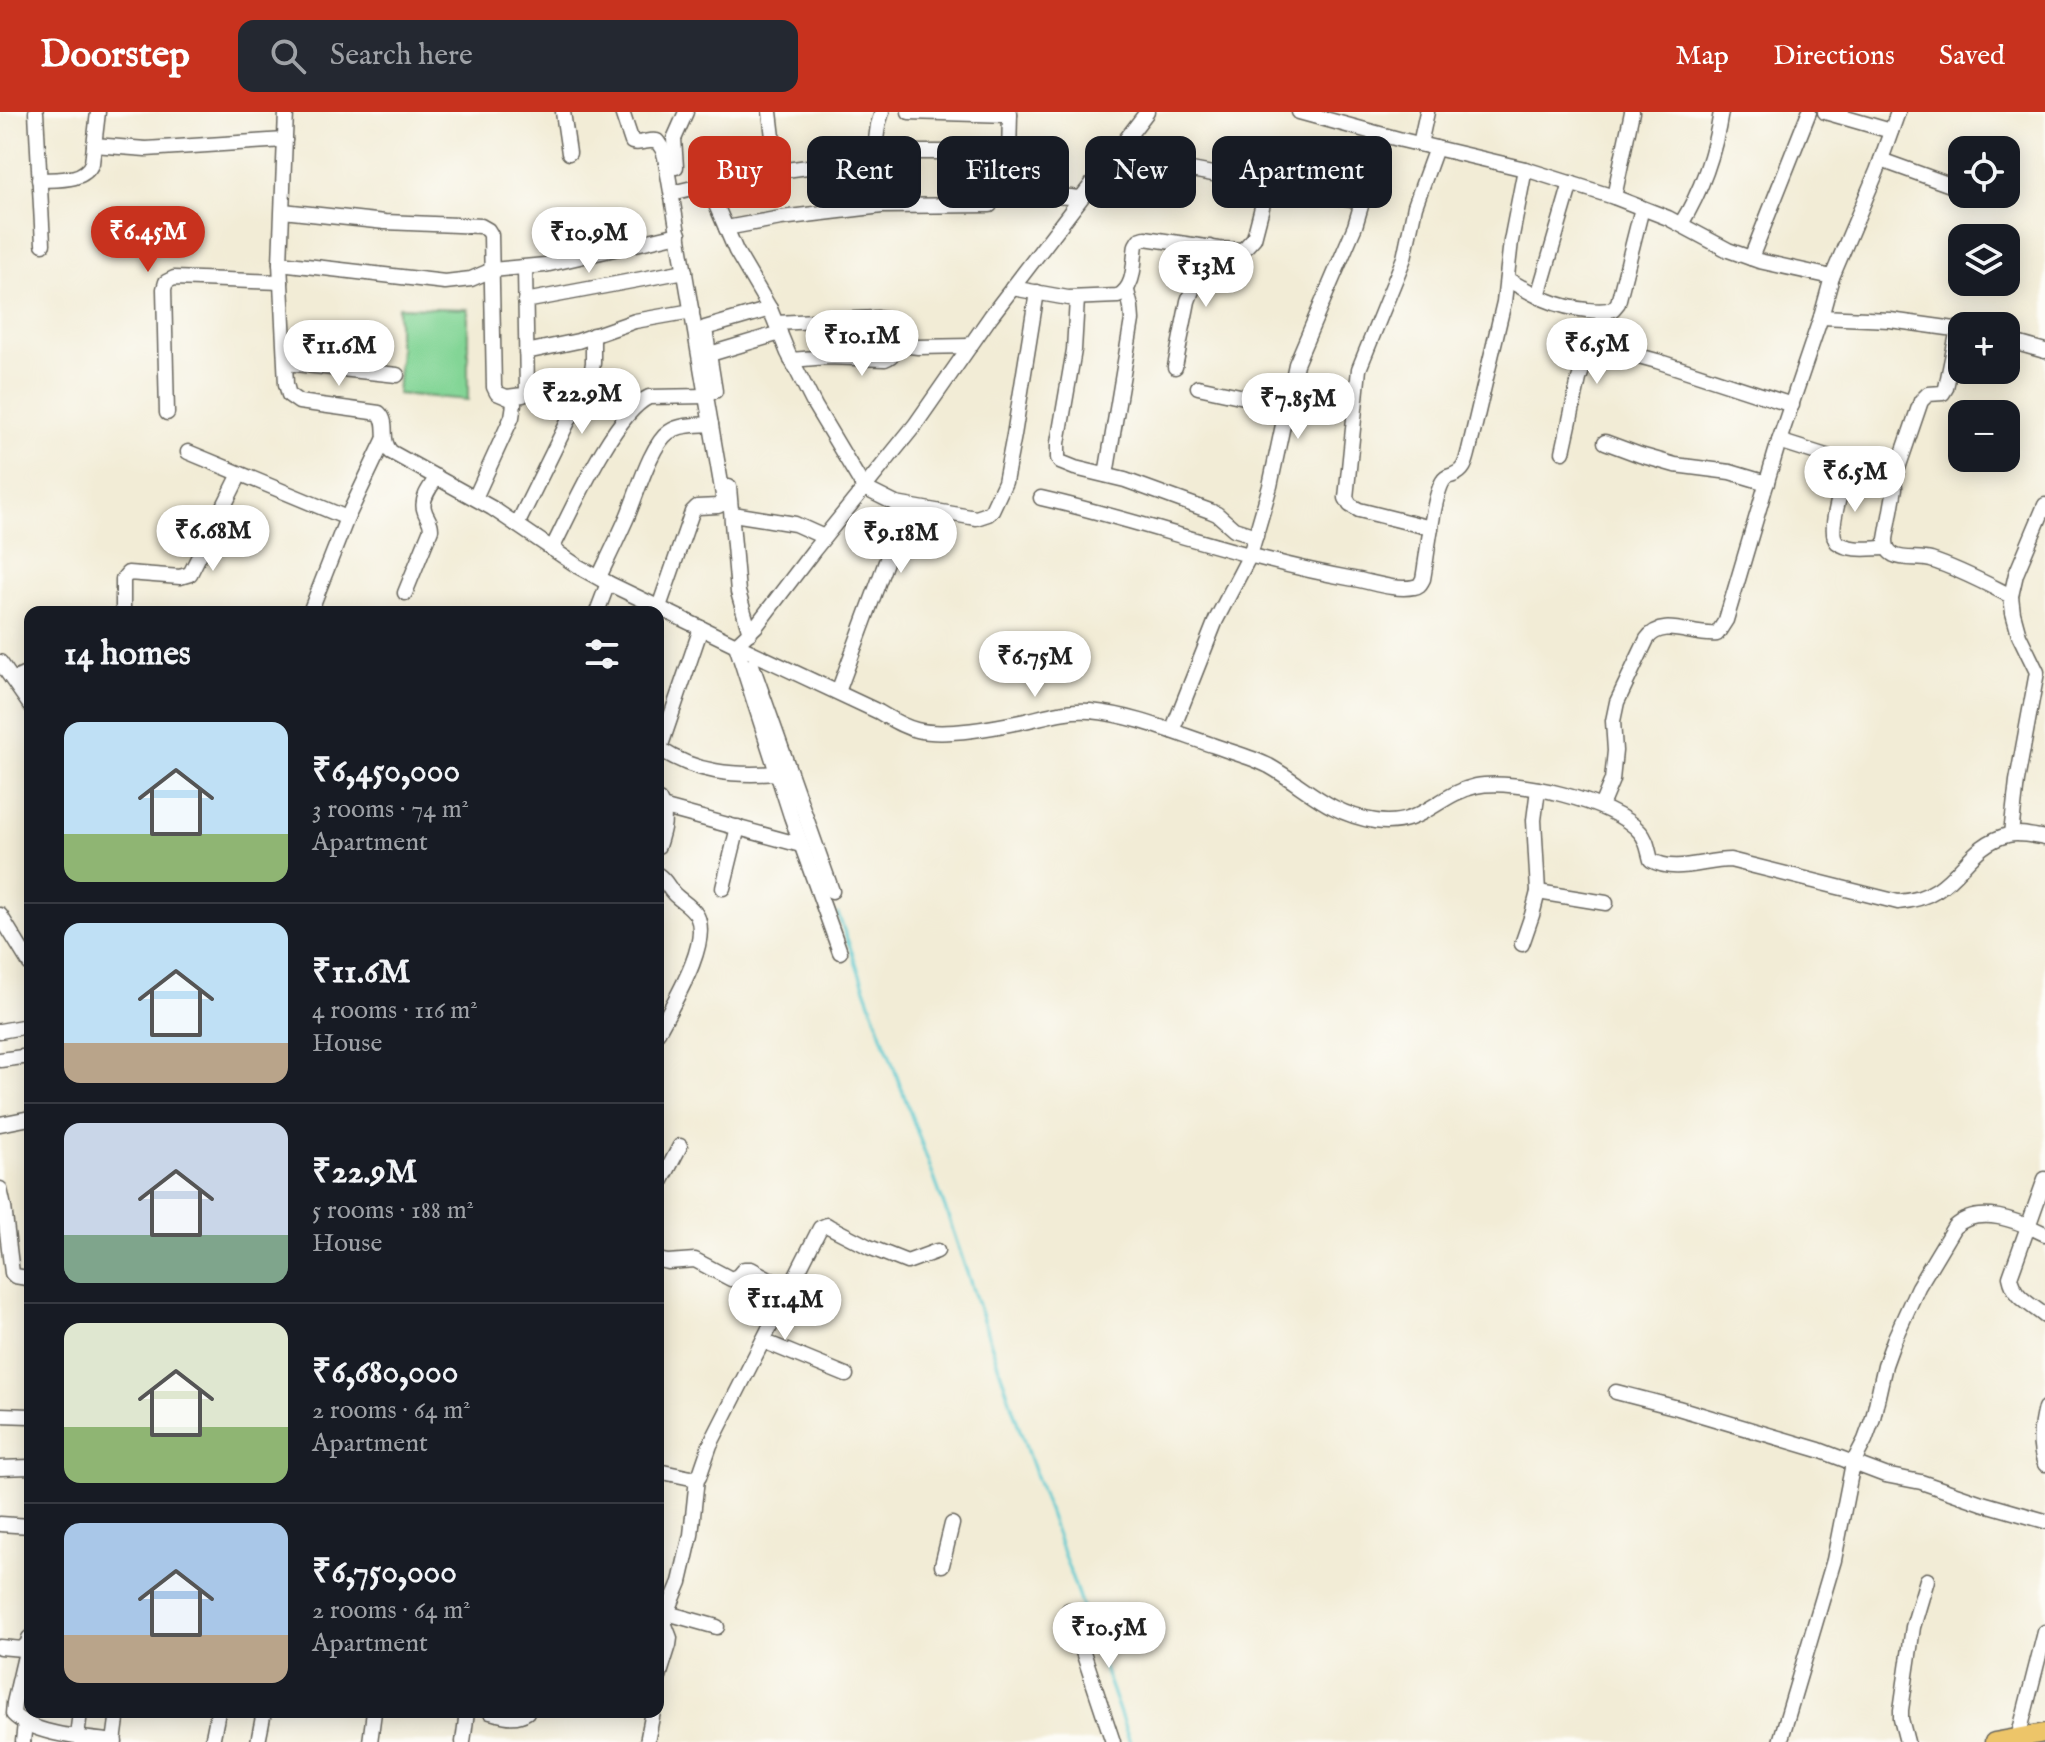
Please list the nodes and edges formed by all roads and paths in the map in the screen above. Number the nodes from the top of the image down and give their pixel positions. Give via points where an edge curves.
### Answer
1 (36, 112) edge
2 (98, 112) edge
3 (286, 112) edge
4 (563, 112) edge
5 (622, 112) edge
6 (686, 112) edge
7 (770, 112) edge
8 (882, 112) edge
9 (909, 112) edge
10 (1147, 112) edge
11 (1299, 112) edge
12 (1427, 112) edge
13 (1632, 112) edge
14 (1721, 112) edge
15 (1809, 112) edge
16 (1825, 112) edge
17 (1898, 112) edge
18 (1010, 114) edge
19 (1891, 131) junction
20 (1382, 135) joint
21 (773, 136) edge
22 (877, 136) edge
23 (1009, 136) edge
24 (1128, 136) edge
25 (285, 140) junction
26 (1420, 144) junction
27 (94, 145) junction
28 (1436, 148) junction
29 (569, 153) dead end
30 (1881, 160) junction
31 (1525, 169) junction
32 (39, 180) junction
33 (1571, 183) junction
34 (1948, 184) edge
35 (688, 189) edge
36 (680, 191) junction
37 (1085, 192) edge
38 (1069, 197) edge
39 (1614, 197) junction
40 (1080, 198) junction
41 (937, 205) edge
42 (717, 208) edge
43 (1262, 208) edge
44 (1360, 208) edge
45 (1642, 208) junction
46 (283, 211) junction
47 (1681, 224) junction
48 (726, 228) junction
49 (679, 234) junction
50 (43, 244) dead end
51 (1210, 247) junction
52 (1751, 258) junction
53 (280, 263) junction
54 (525, 268) junction
55 (492, 270) junction
56 (685, 271) junction
57 (1832, 277) junction
58 (1507, 279) junction
59 (281, 282) junction
60 (1012, 288) junction
61 (1127, 291) junction
62 (1037, 292) junction
63 (1538, 296) junction
64 (1077, 299) junction
65 (525, 301) junction
66 (692, 311) junction
67 (1607, 311) junction
68 (1821, 317) junction
69 (775, 322) junction
70 (705, 328) junction
71 (1948, 328) edge
72 (593, 335) junction
73 (899, 341) junction
74 (1591, 343) junction
75 (2020, 344) edge
76 (970, 346) junction
77 (2045, 351) edge
78 (526, 352) junction
79 (710, 354) junction
80 (791, 360) junction
81 (286, 363) junction
82 (1175, 367) dead end
83 (397, 375) dead end
84 (1948, 380) edge
85 (1198, 387) dead end
86 (707, 396) junction
87 (507, 397) junction
88 (1792, 405) junction
89 (1286, 406) junction
90 (167, 413) dead end
91 (711, 424) junction
92 (384, 440) junction
93 (1779, 441) junction
94 (1605, 442) dead end
95 (188, 452) dead end
96 (1563, 452) dead end
97 (1849, 463) junction
98 (240, 474) junction
99 (1106, 475) junction
100 (437, 477) junction
101 (1894, 480) junction
102 (1767, 483) junction
103 (864, 488) junction
104 (475, 498) junction
105 (1041, 498) dead end
106 (896, 504) junction
107 (2045, 505) edge
108 (733, 514) junction
109 (347, 518) junction
110 (517, 525) junction
111 (1431, 528) junction
112 (1256, 536) junction
113 (824, 537) junction
114 (1886, 548) junction
115 (552, 549) junction
116 (1250, 555) junction
117 (604, 580) junction
118 (405, 593) dead end
119 (2011, 596) junction
120 (123, 606) edge
121 (312, 606) edge
122 (598, 606) edge
123 (657, 606) edge
124 (659, 606) edge
125 (664, 610) edge
126 (701, 628) junction
127 (750, 633) junction
128 (742, 648) junction
129 (0, 662) edge
130 (24, 675) edge
131 (13, 680) junction
132 (838, 692) junction
133 (24, 696) edge
134 (1172, 731) junction
135 (664, 737) edge
136 (664, 754) edge
137 (776, 773) junction
138 (1538, 789) junction
139 (664, 805) edge
140 (1601, 806) junction
141 (738, 827) junction
142 (2011, 834) junction
143 (2045, 838) edge
144 (801, 845) junction
145 (664, 880) edge
146 (723, 888) dead end
147 (832, 891) dead end
148 (1538, 892) junction
149 (1606, 903) dead end
150 (0, 915) edge
151 (1522, 944) dead end
152 (840, 952) dead end
153 (24, 954) edge
154 (664, 1020) edge
155 (24, 1027) edge
156 (0, 1031) edge
157 (24, 1057) edge
158 (0, 1060) edge
159 (24, 1119) edge
160 (0, 1124) edge
161 (680, 1146) dead end
162 (664, 1177) edge
163 (2045, 1179) edge
164 (0, 1189) edge
165 (2028, 1225) junction
166 (2045, 1234) edge
167 (937, 1251) dead end
168 (664, 1261) edge
169 (7, 1277) edge
170 (790, 1290) junction
171 (2045, 1316) edge
172 (763, 1341) junction
173 (846, 1375) dead end
174 (1616, 1392) dead end
175 (2045, 1408) edge
176 (0, 1415) edge
177 (24, 1416) edge
178 (1853, 1463) junction
179 (2045, 1464) edge
180 (24, 1467) edge
181 (0, 1468) edge
182 (664, 1472) edge
183 (697, 1478) junction
184 (2045, 1521) edge
185 (0, 1524) edge
186 (952, 1524) dead end
187 (24, 1526) edge
188 (942, 1565) dead end
189 (1927, 1580) dead end
190 (1069, 1610) dead end
191 (667, 1613) junction
192 (717, 1627) dead end
193 (664, 1628) edge
194 (664, 1631) edge
195 (2045, 1632) edge
196 (24, 1646) edge
197 (0, 1647) edge
198 (24, 1660) edge
199 (664, 1661) edge
200 (79, 1718) edge
201 (117, 1718) edge
202 (217, 1718) edge
203 (263, 1718) edge
204 (373, 1718) edge
205 (466, 1718) edge
206 (652, 1718) edge
207 (25, 1723) junction
208 (2045, 1733) edge
209 (77, 1736) junction
210 (2018, 1738) junction
211 (23, 1742) edge
212 (114, 1742) edge
213 (212, 1742) edge
214 (258, 1742) edge
215 (370, 1742) edge
216 (463, 1742) edge
217 (647, 1742) edge
218 (1113, 1742) edge
219 (1780, 1742) edge
220 (1907, 1742) edge
221 (1994, 1742) edge

1 - 32 street
2 - 27 street
3 - 25 street
4 - 29 street
5 - 49 street via 632,142 657,141 663,150
6 - 36 street via 673,143
7 - 21 street
8 - 22 street
9 - 18 street
10 - 24 street
11 - 20 street
12 - 26 street
13 - 39 street
14 - 47 street via 1708,167
15 - 52 street
16 - 19 street
17 - 19 street
18 - 23 street
19 - 30 street
20 - 26 street
25 - 27 street via 146,149
25 - 46 street
26 - 28 street
27 - 32 street via 92,163 82,175
28 - 31 street
28 - 111 street via 1404,258 1359,369 1346,498 1359,510
30 - 34 street
30 - 57 street
31 - 33 street
31 - 58 street
32 - 50 street
33 - 39 street
33 - 63 street
35 - 36 street
36 - 70 street
37 - 40 street
38 - 40 street
39 - 45 street
40 - 60 street
41 - 48 street via 882,206
42 - 48 street
43 - 51 street via 1254,238 1243,250
44 - 89 street via 1301,349
45 - 47 street
45 - 67 street via 1618,303
46 - 53 street
46 - 55 street via 481,226 491,235
47 - 52 street
48 - 69 street
49 - 54 street
49 - 56 street
51 - 61 street via 1139,240
51 - 82 street via 1208,263 1188,301
52 - 57 street
53 - 55 street via 433,282 471,279
53 - 59 street
54 - 55 street
54 - 65 street
55 - 87 street via 494,387
56 - 65 street
56 - 66 street
57 - 68 street
58 - 63 street
58 - 111 street via 1465,464 1442,482
59 - 81 street
59 - 90 street via 166,282
60 - 62 street
60 - 76 street
61 - 64 street via 1110,298
61 - 99 street via 1132,320
62 - 64 street
62 - 106 street via 1005,482 992,510 976,518
63 - 67 street via 1560,306
64 - 99 street via 1058,458 1065,465
65 - 78 street
66 - 72 street
66 - 86 street
67 - 74 street
68 - 71 street
68 - 88 street
69 - 70 street
69 - 73 street via 889,320 899,330
69 - 79 street
69 - 80 street
70 - 79 street
72 - 78 street
72 - 110 street via 591,375
73 - 76 street via 909,347
73 - 80 street via 885,359
74 - 88 street
74 - 96 street
75 - 77 street
76 - 103 street
78 - 87 street via 527,391
79 - 108 street
80 - 103 street
81 - 83 street
81 - 92 street via 289,395 299,402 379,413 385,422
84 - 101 street via 1943,393 1928,394 1921,401
85 - 89 street
86 - 91 street
86 - 115 street via 649,397 631,409
87 - 104 street via 514,404 512,417
88 - 93 street
89 - 112 street
91 - 117 street via 681,427 664,436
91 - 124 street via 724,500 692,512
92 - 100 street via 391,452
92 - 109 street
93 - 97 street
93 - 102 street
94 - 102 street via 1657,461
95 - 98 street
97 - 101 street
97 - 114 street via 1833,536 1848,547
98 - 109 street
98 - 120 street via 190,574 128,573 123,579
99 - 112 street via 1210,511 1234,529
100 - 104 street
100 - 118 street via 423,506 431,529
101 - 114 street
102 - 140 street via 1721,630 1707,635 1665,627 1652,632 1641,649 1617,702 1612,780
103 - 106 street
103 - 113 street
104 - 110 street
105 - 116 street
106 - 132 street via 897,532
107 - 119 street
108 - 113 street via 795,524
108 - 127 street via 738,592
109 - 121 street
110 - 115 street
111 - 116 street via 1423,579 1414,587
112 - 116 street
113 - 127 street
114 - 119 street via 1897,556 1944,565
115 - 117 street
116 - 134 street via 1216,620
117 - 122 street
117 - 123 street
119 - 142 street via 2019,635 2037,672
125 - 126 street
126 - 128 street
126 - 135 street
127 - 128 street
128 - 132 street
128 - 137 street
128 - 147 street
129 - 131 street
130 - 131 street
131 - 133 street
132 - 134 street via 900,724 934,732 1081,711
134 - 138 street via 1267,765 1338,811 1374,820 1406,821 1473,787 1506,784
136 - 137 street via 728,774
137 - 144 street
138 - 140 street
138 - 148 street
139 - 141 street
140 - 142 street via 1642,833 1651,860 1669,867 1730,860 1898,902 1914,901 1941,888 1982,847
141 - 144 street
141 - 146 street
142 - 143 street
144 - 152 street
145 - 154 street via 694,911 701,931 691,966
148 - 149 street
148 - 151 street
150 - 153 street
155 - 156 street
157 - 158 street
159 - 160 street
161 - 162 street
163 - 165 street
164 - 169 street via 12,1273
165 - 166 street
165 - 171 street via 2010,1277 2024,1301
165 - 178 street via 1976,1215 1954,1227 1904,1315 1873,1418
167 - 170 street via 907,1262 823,1226
168 - 170 street via 695,1260 731,1279 751,1269
170 - 172 street
172 - 173 street
172 - 183 street
174 - 178 street
175 - 179 street via 2039,1439
176 - 177 street
178 - 184 street
178 - 219 street via 1828,1584
180 - 181 street
182 - 183 street
183 - 191 street via 691,1535
185 - 187 street
186 - 188 street
189 - 220 street via 1913,1627 1902,1701
190 - 218 street
191 - 192 street
191 - 193 street
194 - 199 street via 670,1638
195 - 210 street
196 - 197 street
198 - 207 street via 12,1709
200 - 209 street
201 - 212 street
202 - 213 street
203 - 214 street
204 - 215 street
205 - 216 street
206 - 217 street
207 - 209 street
207 - 211 street
208 - 210 main road
209 - 212 street
210 - 221 main road

